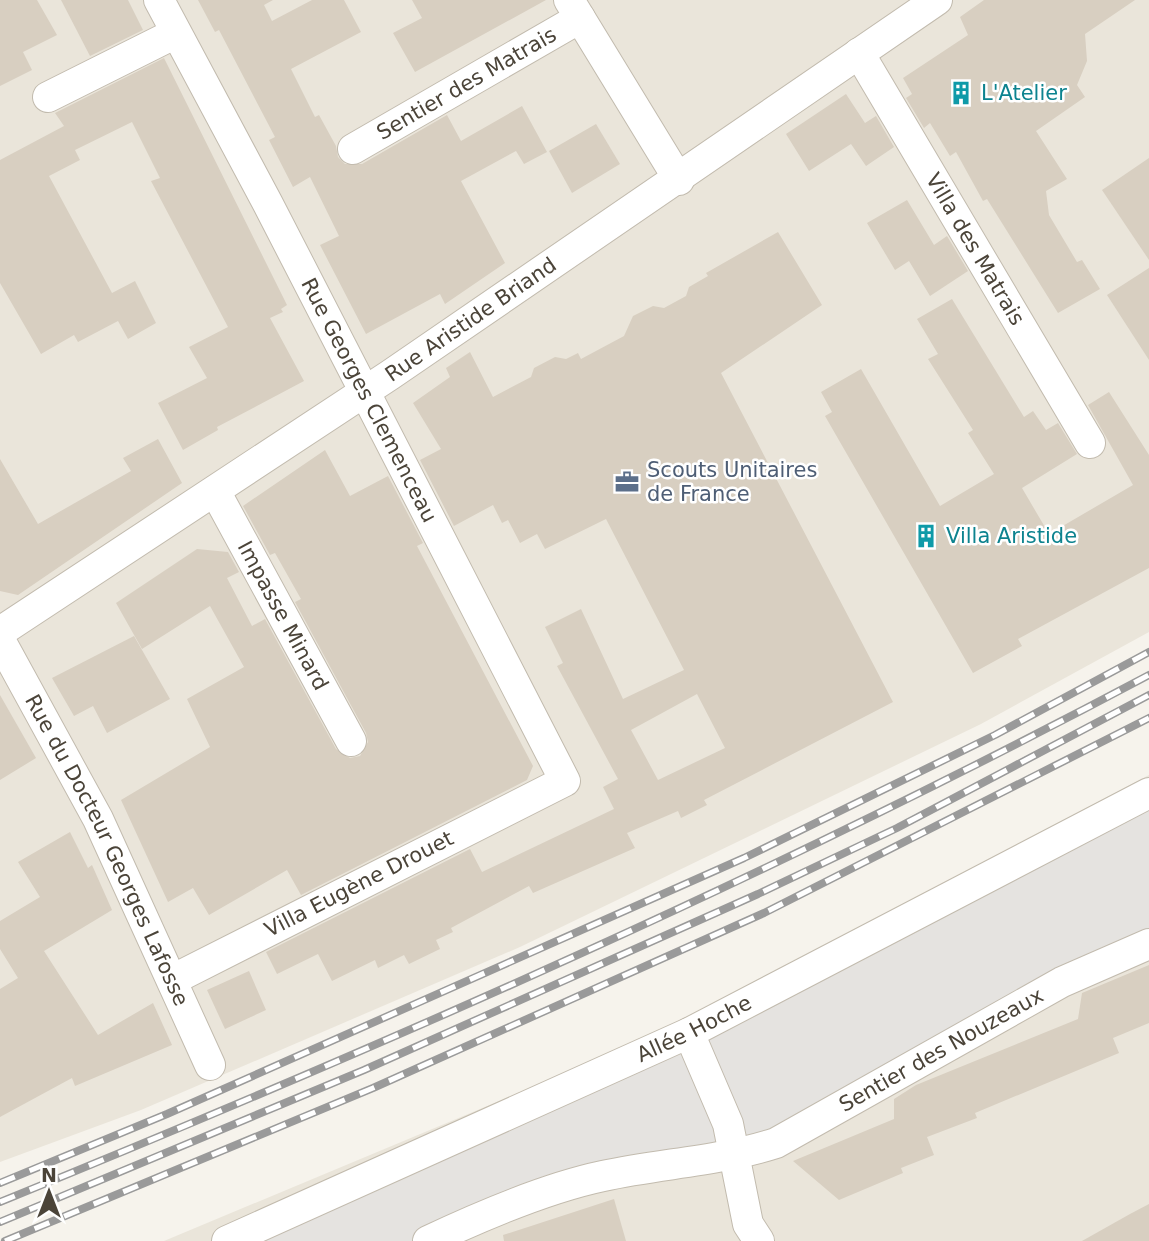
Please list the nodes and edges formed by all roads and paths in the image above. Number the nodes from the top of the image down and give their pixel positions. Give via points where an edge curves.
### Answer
1 (159, 0) edge
2 (937, 0) edge
3 (575, 9) edge
4 (176, 33) junction
5 (859, 53) junction
6 (48, 97) dead end
7 (353, 149) dead end
8 (679, 180) junction
9 (366, 392) junction
10 (1090, 443) dead end
11 (215, 491) junction
12 (0, 632) edge
13 (0, 639) edge
14 (351, 741) dead end
15 (545, 789) joint
16 (1149, 793) edge
17 (1149, 944) edge
18 (173, 979) junction
19 (689, 1033) junction
20 (210, 1065) dead end
21 (735, 1156) junction
22 (227, 1241) edge
23 (428, 1241) edge
24 (759, 1241) edge

1 - 4 street, Rue Georges Clemenceau
2 - 5 street, Rue Aristide Briand
3 - 7 street, Sentier des Matrais
3 - 8 street
4 - 6 street
4 - 9 street, Rue Georges Clemenceau
5 - 8 street, Rue Aristide Briand
5 - 10 street, Villa des Matrais
8 - 9 street, Rue Aristide Briand
9 - 11 street, Rue Aristide Briand
9 - 15 street, Rue Georges Clemenceau via 565,781
11 - 12 street, Rue Aristide Briand
11 - 14 street, Impasse Minard
13 - 18 street, Rue du Docteur Georges Lafosse via 98,819
15 - 18 street, Villa Eugène Drouet
16 - 19 street, Allée Hoche
17 - 21 street, Sentier des Nouzeaux via 1062,982 776,1143
18 - 20 street, Rue du Docteur Georges Lafosse
19 - 21 street via 728,1124
19 - 22 street, Allée Hoche
21 - 23 street, Sentier des Nouzeaux via 602,1176 480,1217
21 - 24 street via 748,1224

